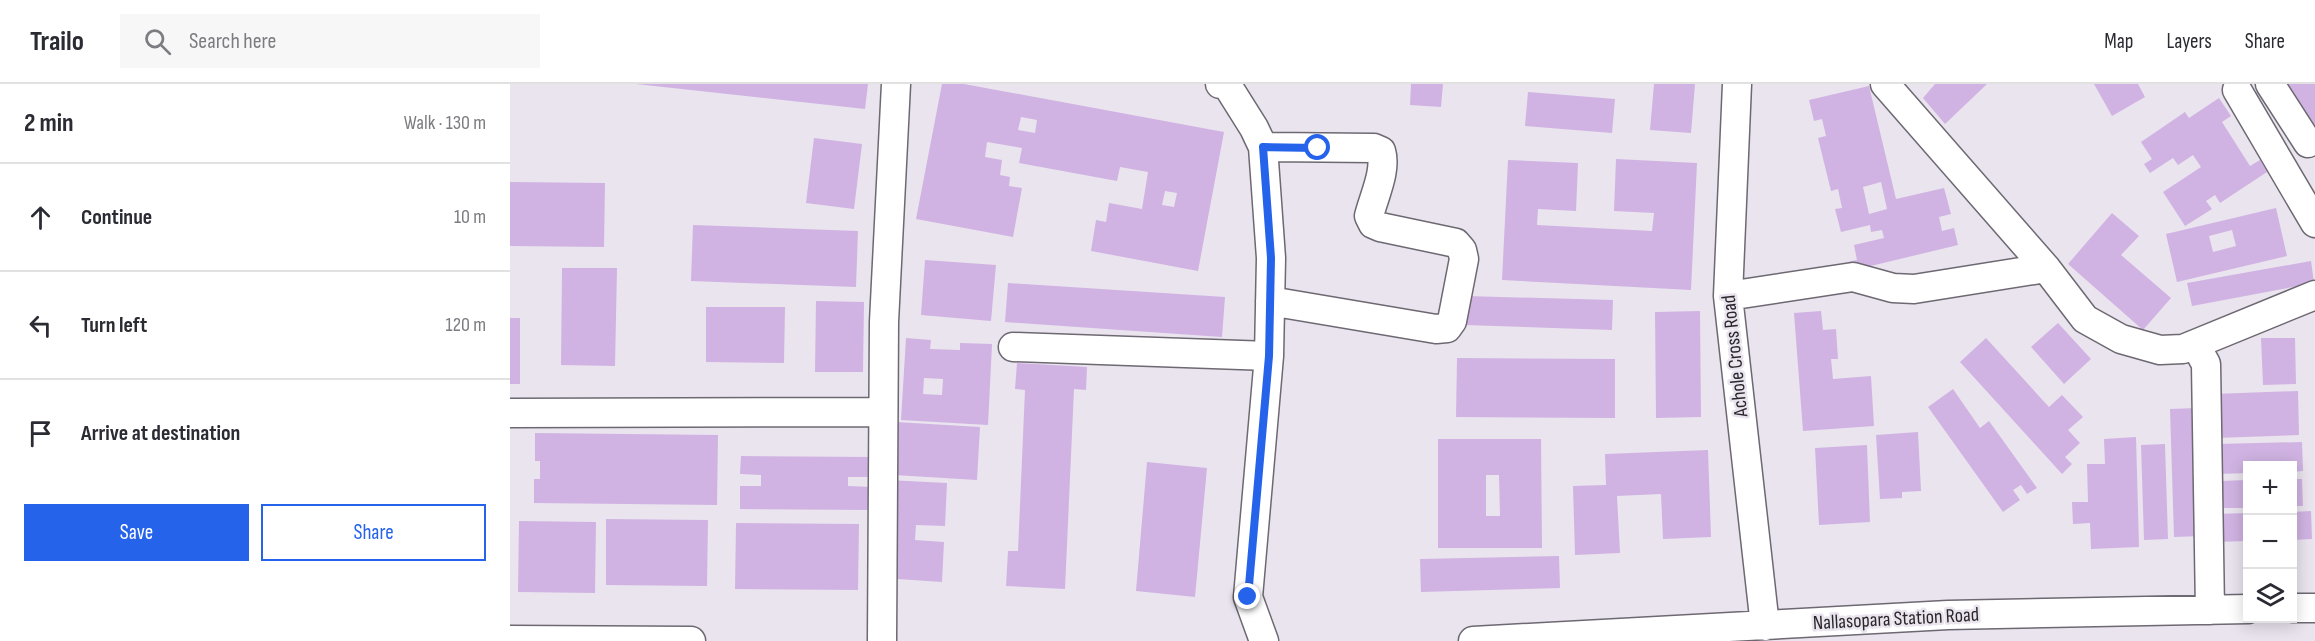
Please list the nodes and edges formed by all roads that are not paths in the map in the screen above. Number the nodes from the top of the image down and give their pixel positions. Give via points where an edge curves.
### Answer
1 (896, 84) edge
2 (1225, 84) edge
3 (1737, 84) edge
4 (1885, 84) edge
5 (2270, 84) edge
6 (2237, 90) dead end
7 (2312, 140) edge
8 (1263, 147) junction
9 (2279, 160) junction
10 (2315, 223) edge
11 (2046, 268) junction
12 (2315, 295) edge
13 (1728, 296) junction
14 (1270, 301) junction
15 (2195, 344) junction
16 (1013, 347) dead end
17 (1269, 356) junction
18 (883, 412) junction
19 (510, 413) edge
20 (2297, 608) edge
21 (2315, 608) edge
22 (2243, 609) edge
23 (2210, 610) junction
24 (1765, 626) junction
25 (510, 640) edge
26 (691, 641) edge
27 (882, 641) edge
28 (1264, 641) edge
29 (1473, 641) edge

1 - 18 street
2 - 8 street
3 - 13 street, Achole Cross Road
4 - 11 street
5 - 7 street
6 - 9 street
7 - 9 street
8 - 14 street
8 - 14 street via 1380,151 1382,169 1369,216 1373,224 1456,243 1464,259 1452,321 1447,327 1436,329
9 - 10 street
11 - 13 street via 1914,289 1893,288 1852,277
11 - 15 street via 2085,319 2121,339 2160,350
12 - 15 street
13 - 24 street, Achole Cross Road
14 - 17 street
15 - 23 street via 2206,364
16 - 17 street
17 - 28 street via 1248,597
18 - 19 street
18 - 27 street
20 - 21 street
22 - 23 street, Nallasopara Station Road
23 - 24 street, Nallasopara Station Road via 1948,615
24 - 29 street, Nallasopara Station Road
25 - 26 street

